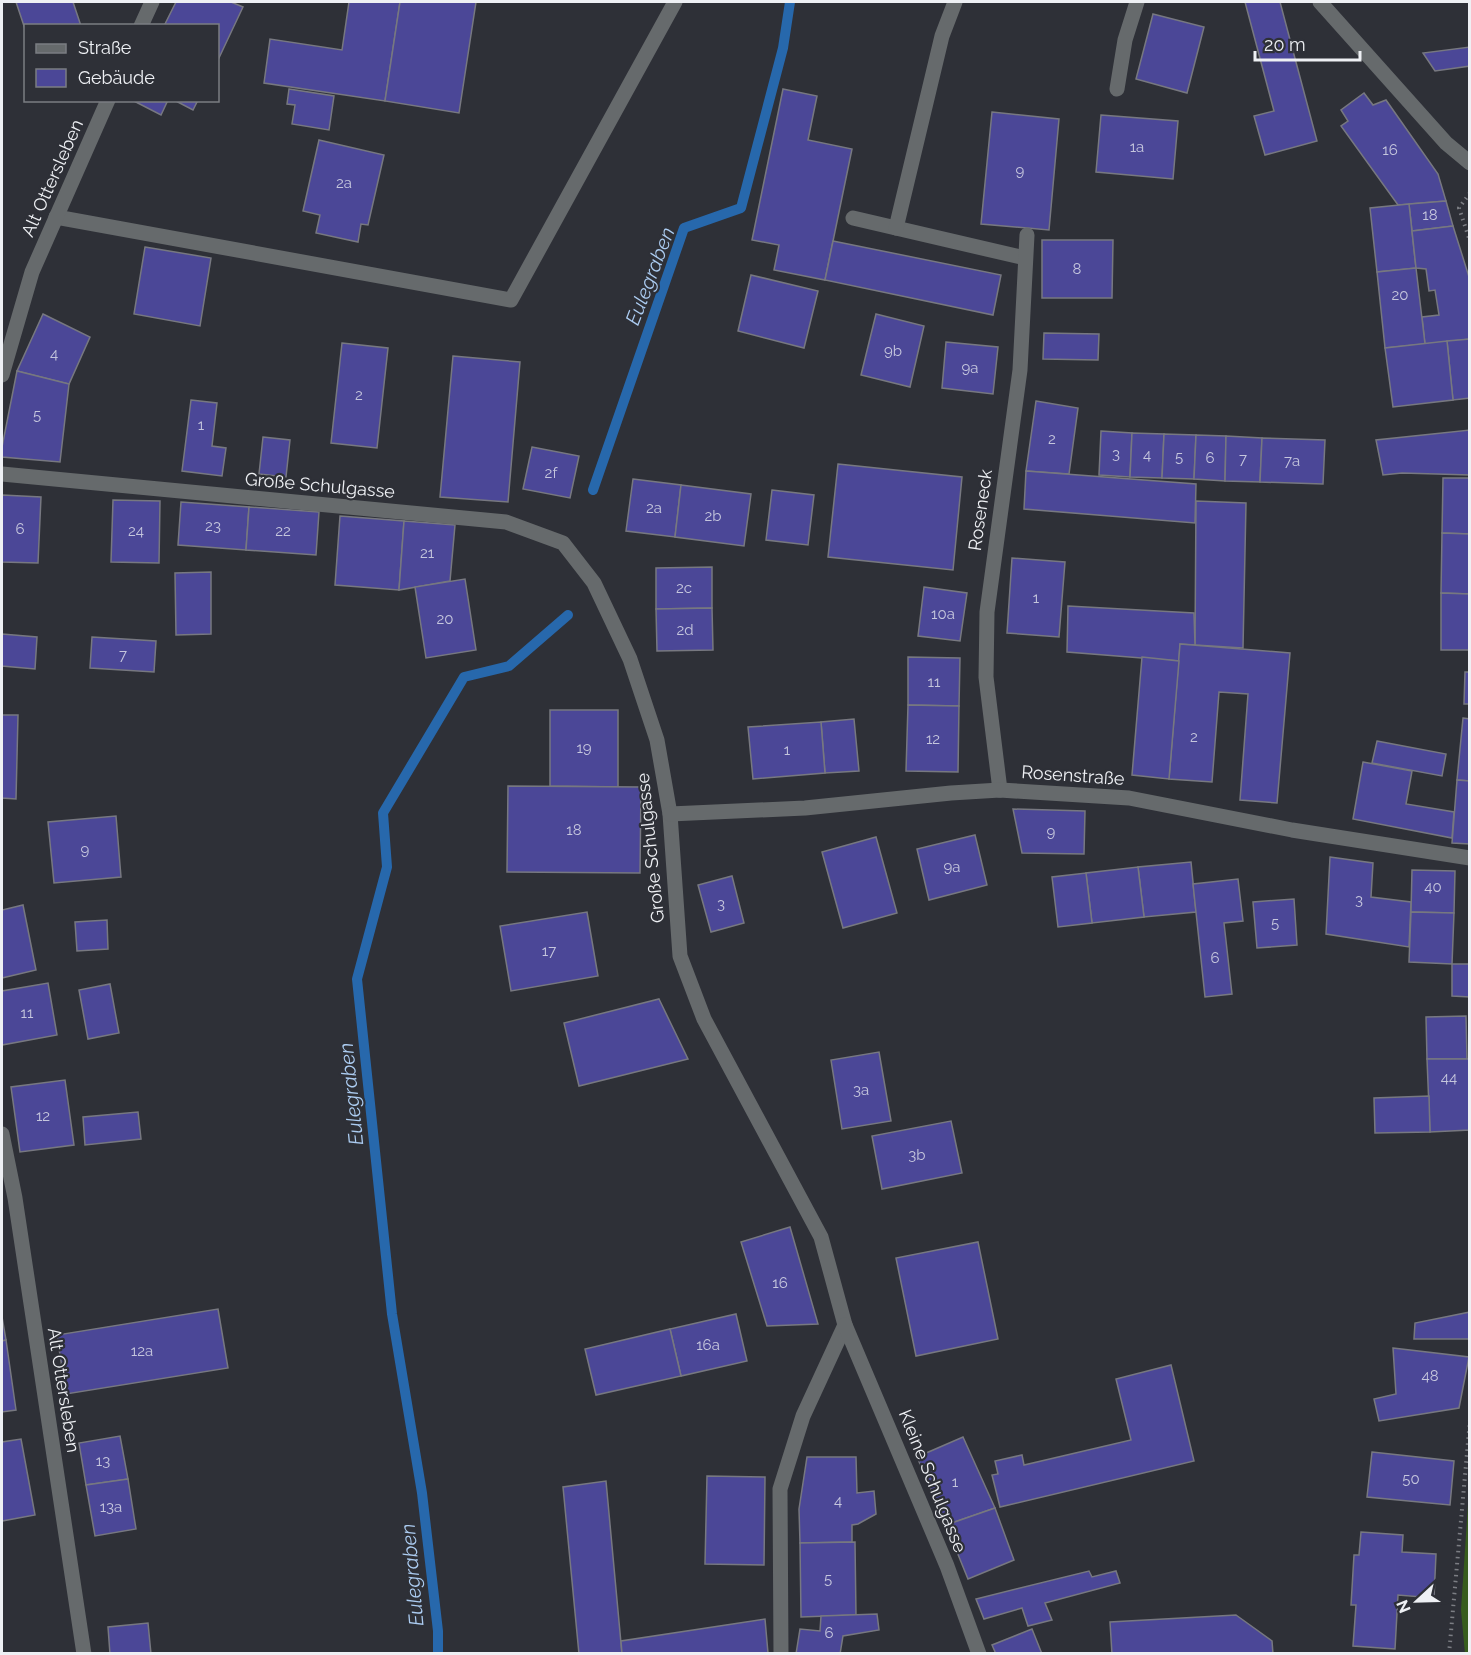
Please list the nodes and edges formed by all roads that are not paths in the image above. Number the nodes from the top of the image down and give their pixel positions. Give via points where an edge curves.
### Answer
1 (152, 2) edge
2 (675, 2) edge
3 (955, 2) edge
4 (1137, 2) edge
5 (1320, 2) edge
6 (142, 24) edge
7 (1118, 88) dead end
8 (107, 102) edge
9 (1470, 163) edge
10 (56, 217) junction
11 (854, 218) dead end
12 (896, 228) junction
13 (1027, 236) dead end
14 (1025, 258) junction
15 (2, 375) edge
16 (2, 474) edge
17 (1000, 790) junction
18 (670, 814) junction
19 (1470, 858) edge
20 (2, 1134) edge
21 (845, 1325) junction
22 (84, 1653) edge
23 (781, 1653) edge
24 (979, 1653) edge

1 - 6 street
2 - 10 street via 511,300
3 - 12 street via 942,36
4 - 7 street via 1125,40
5 - 9 street via 1446,143
8 - 10 street, Alt Ottersleben
10 - 15 street, Alt Ottersleben via 32,272
11 - 12 street
12 - 14 street
13 - 14 street, Roseneck
14 - 17 street, Roseneck via 1020,370 987,612 986,678
16 - 18 street, Große Schulgasse via 506,522 563,543 594,583 630,659 657,740
17 - 18 street, Rosenstraße via 805,808
17 - 19 street, Rosenstraße via 1130,798 1292,830
18 - 21 street, Große Schulgasse via 680,956 704,1019 821,1237
20 - 22 street, Alt Ottersleben
21 - 23 street via 803,1416 780,1489
21 - 24 street, Kleine Schulgasse via 947,1566

